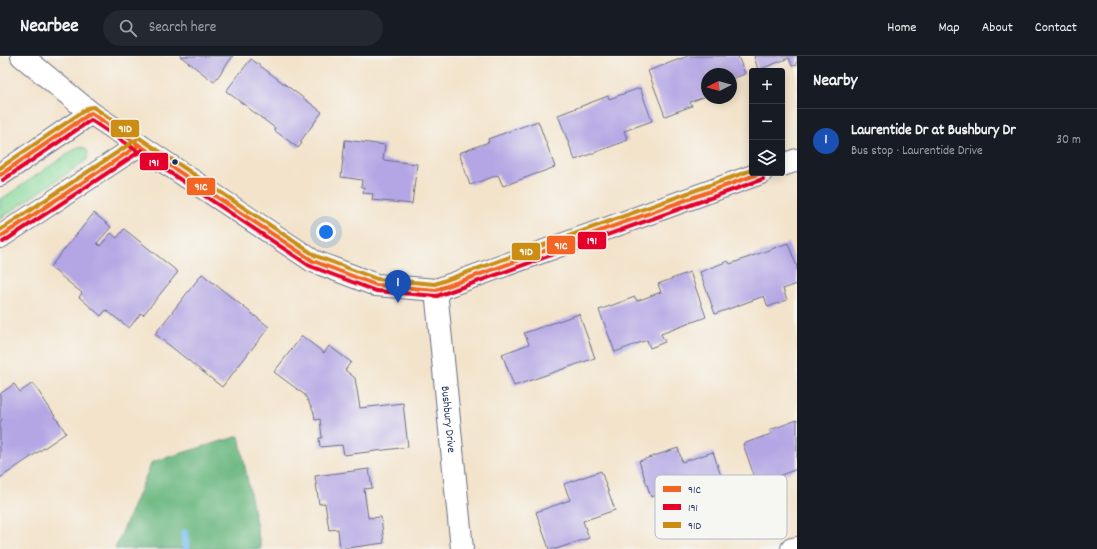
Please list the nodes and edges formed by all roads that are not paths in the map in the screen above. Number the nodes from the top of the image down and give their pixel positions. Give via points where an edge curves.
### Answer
1 (22, 56) edge
2 (91, 113) junction
3 (139, 145) junction
4 (797, 160) edge
5 (785, 165) edge
6 (0, 175) edge
7 (753, 176) edge
8 (0, 237) edge
9 (436, 290) junction
10 (797, 548) edge
11 (462, 549) edge
12 (792, 549) edge

1 - 2 street
2 - 3 street
2 - 6 street
3 - 8 street
3 - 9 street via 313,261 376,285
4 - 5 street
7 - 9 street
9 - 11 street, Bushbury Drive
10 - 12 street

